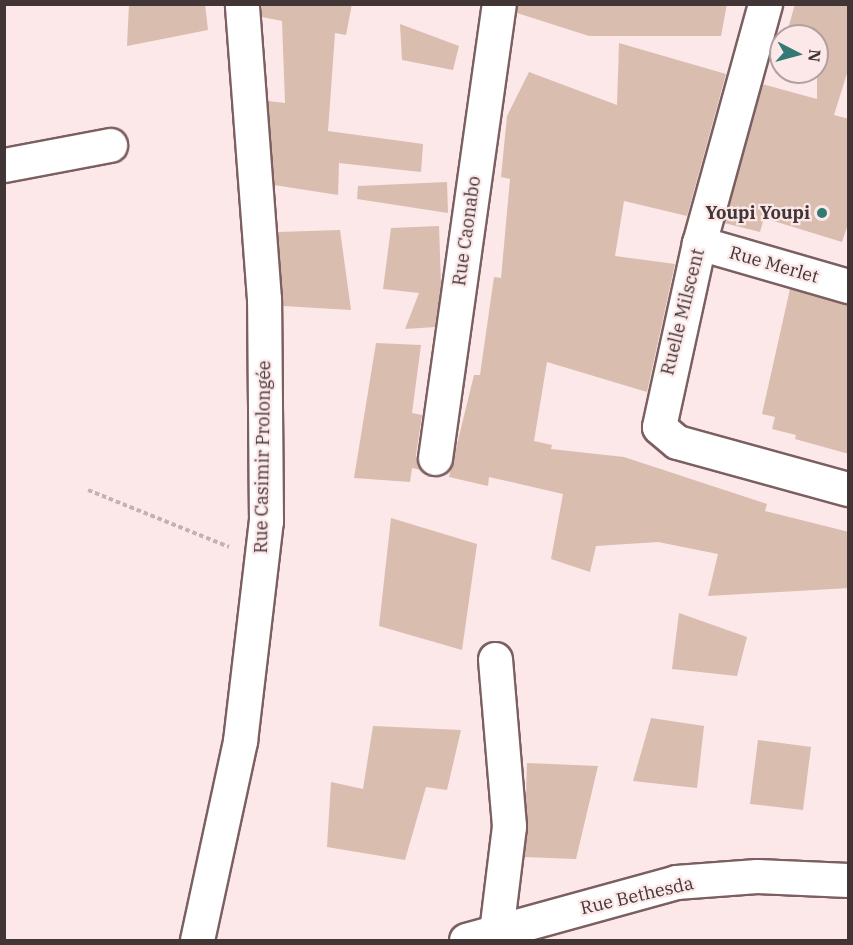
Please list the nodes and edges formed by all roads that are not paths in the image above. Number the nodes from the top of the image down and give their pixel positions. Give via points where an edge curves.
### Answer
1 (242, 4) edge
2 (499, 4) edge
3 (765, 4) edge
4 (110, 145) dead end
5 (4, 165) edge
6 (699, 243) junction
7 (849, 286) edge
8 (435, 458) dead end
9 (849, 489) edge
10 (495, 659) dead end
11 (849, 880) edge
12 (481, 936) edge
13 (197, 940) edge

1 - 13 street, Rue Casimir Prolongée via 252,81 264,299 262,561 240,741
2 - 8 street, Rue Caonabo
3 - 6 street, Ruelle Milscent
4 - 5 street
6 - 7 street, Rue Merlet
6 - 9 street, Ruelle Milscent via 659,427 677,442
10 - 12 street via 508,814
11 - 12 street, Rue Bethesda via 757,876 676,882

